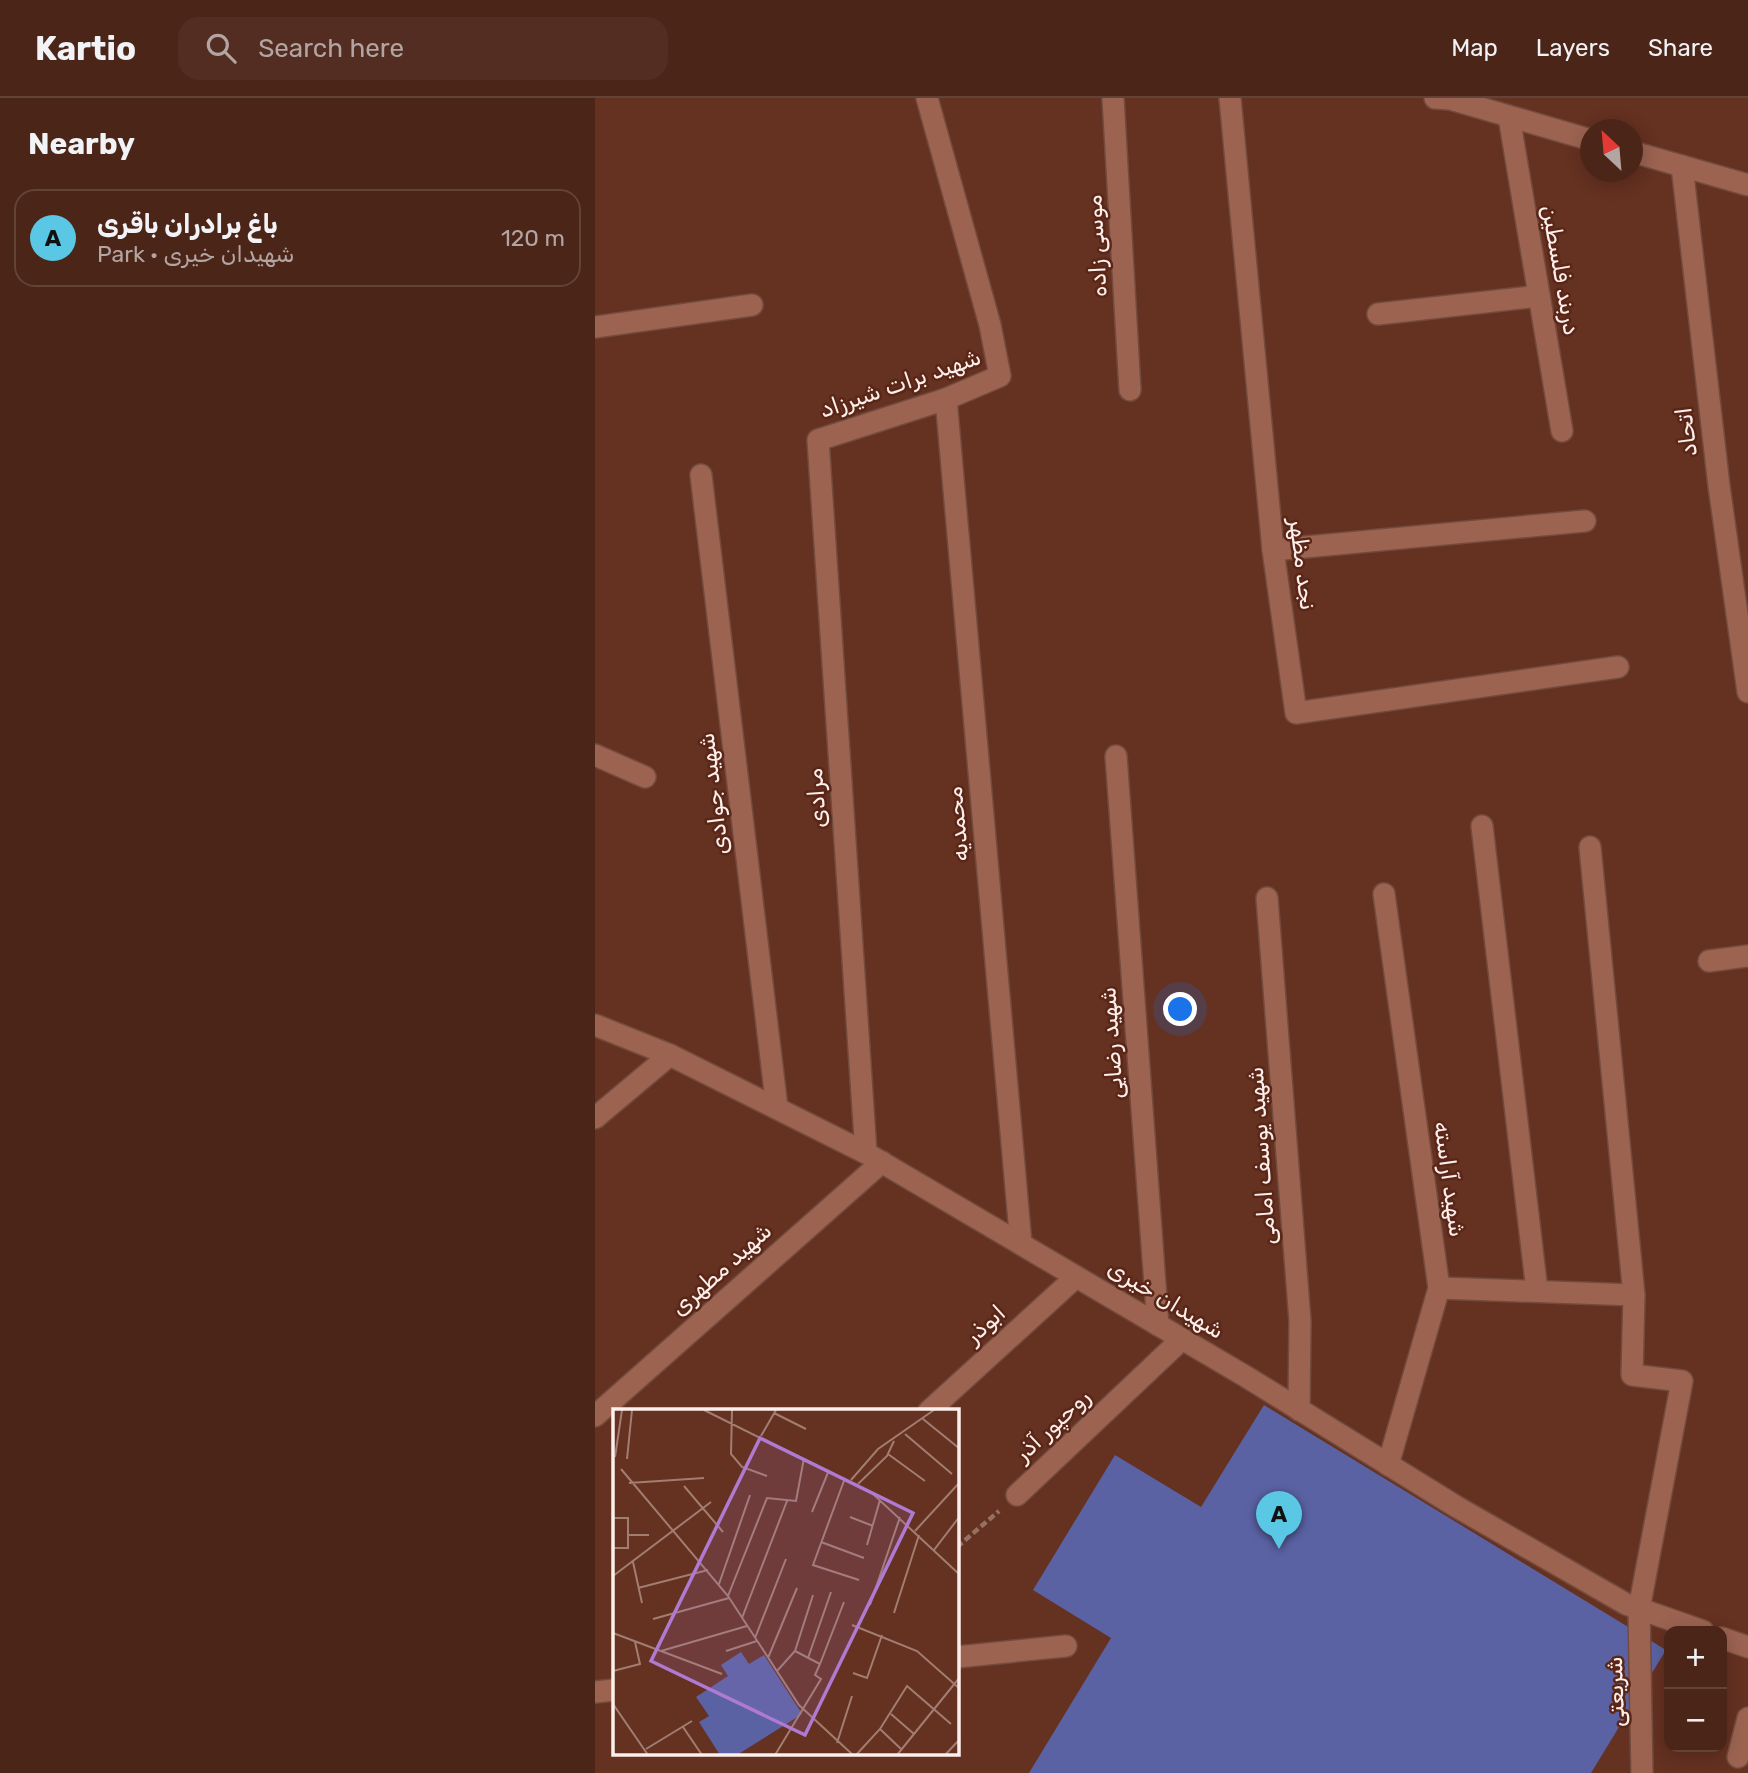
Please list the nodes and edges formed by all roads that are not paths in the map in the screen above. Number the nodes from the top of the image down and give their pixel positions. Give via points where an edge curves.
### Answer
1 (927, 98) edge
2 (1113, 98) edge
3 (1230, 98) edge
4 (1435, 98) edge
5 (1509, 117) junction
6 (1580, 137) edge
7 (1643, 155) edge
8 (1682, 166) junction
9 (1748, 186) edge
10 (1539, 296) junction
11 (752, 305) dead end
12 (1378, 314) dead end
13 (595, 327) edge
14 (1130, 390) dead end
15 (946, 399) junction
16 (1562, 431) dead end
17 (818, 440) joint
18 (701, 475) dead end
19 (1585, 521) dead end
20 (1273, 550) junction
21 (1618, 667) dead end
22 (1748, 692) edge
23 (595, 755) edge
24 (1116, 756) dead end
25 (645, 777) dead end
26 (1482, 826) dead end
27 (1590, 847) dead end
28 (1384, 894) dead end
29 (1267, 898) dead end
30 (1748, 956) edge
31 (1709, 961) dead end
32 (595, 1025) edge
33 (670, 1055) junction
34 (777, 1108) junction
35 (595, 1118) edge
36 (874, 1157) junction
37 (1021, 1244) junction
38 (1076, 1277) junction
39 (1439, 1289) junction
40 (1537, 1291) junction
41 (1634, 1295) junction
42 (1158, 1325) junction
43 (1182, 1339) junction
44 (931, 1409) edge
45 (1299, 1410) junction
46 (595, 1416) edge
47 (1388, 1465) junction
48 (1017, 1495) road end
49 (1639, 1609) junction
50 (1688, 1626) edge
51 (1727, 1640) edge
52 (1066, 1646) dead end
53 (1748, 1647) edge
54 (959, 1657) edge
55 (613, 1690) edge
56 (595, 1692) edge
57 (1748, 1718) edge
58 (1738, 1757) dead end
59 (1643, 1773) edge

1 - 15 street, شهید برات شیرزاد via 1000,376
2 - 14 street, موسی زاده
3 - 20 street, نجد مظهر
4 - 5 street
5 - 6 street
5 - 10 street, دربند فلسطین
7 - 8 street
8 - 9 street
8 - 22 street, اتحاد
10 - 12 street
10 - 16 street, دربند فلسطین
11 - 13 street
15 - 17 street, شهید برات شیرزاد
15 - 37 street, محمدیه
17 - 36 street, مرادی
18 - 34 street, شهید جوادی
19 - 20 street
20 - 21 street, نجد مظهر via 1296,713
23 - 25 street
24 - 42 street, شهید رضایی
26 - 40 street
27 - 41 street
28 - 39 street, شهید آراسته
29 - 45 street, شهید یوسف امامی via 1300,1321
30 - 31 street
32 - 33 street, شهیدان خیری
33 - 34 street, شهیدان خیری
33 - 35 street
34 - 36 street, شهیدان خیری
36 - 37 street, شهیدان خیری
36 - 46 street, شهید مطهری
37 - 38 street, شهیدان خیری
38 - 42 street, شهیدان خیری
38 - 44 street, ابوذر
39 - 40 street
39 - 47 street, شهید آراسته
40 - 41 street
41 - 49 street, شریعتی via 1632,1375 1682,1381
42 - 43 street, شهیدان خیری
43 - 45 street, شهیدان خیری
43 - 48 street, روحپور آذر
45 - 47 street, شهیدان خیری
47 - 49 street, شهیدان خیری
49 - 50 street, شهیدان خیری
49 - 59 street, شریعتی
51 - 53 street
52 - 54 street
55 - 56 street
57 - 58 street

